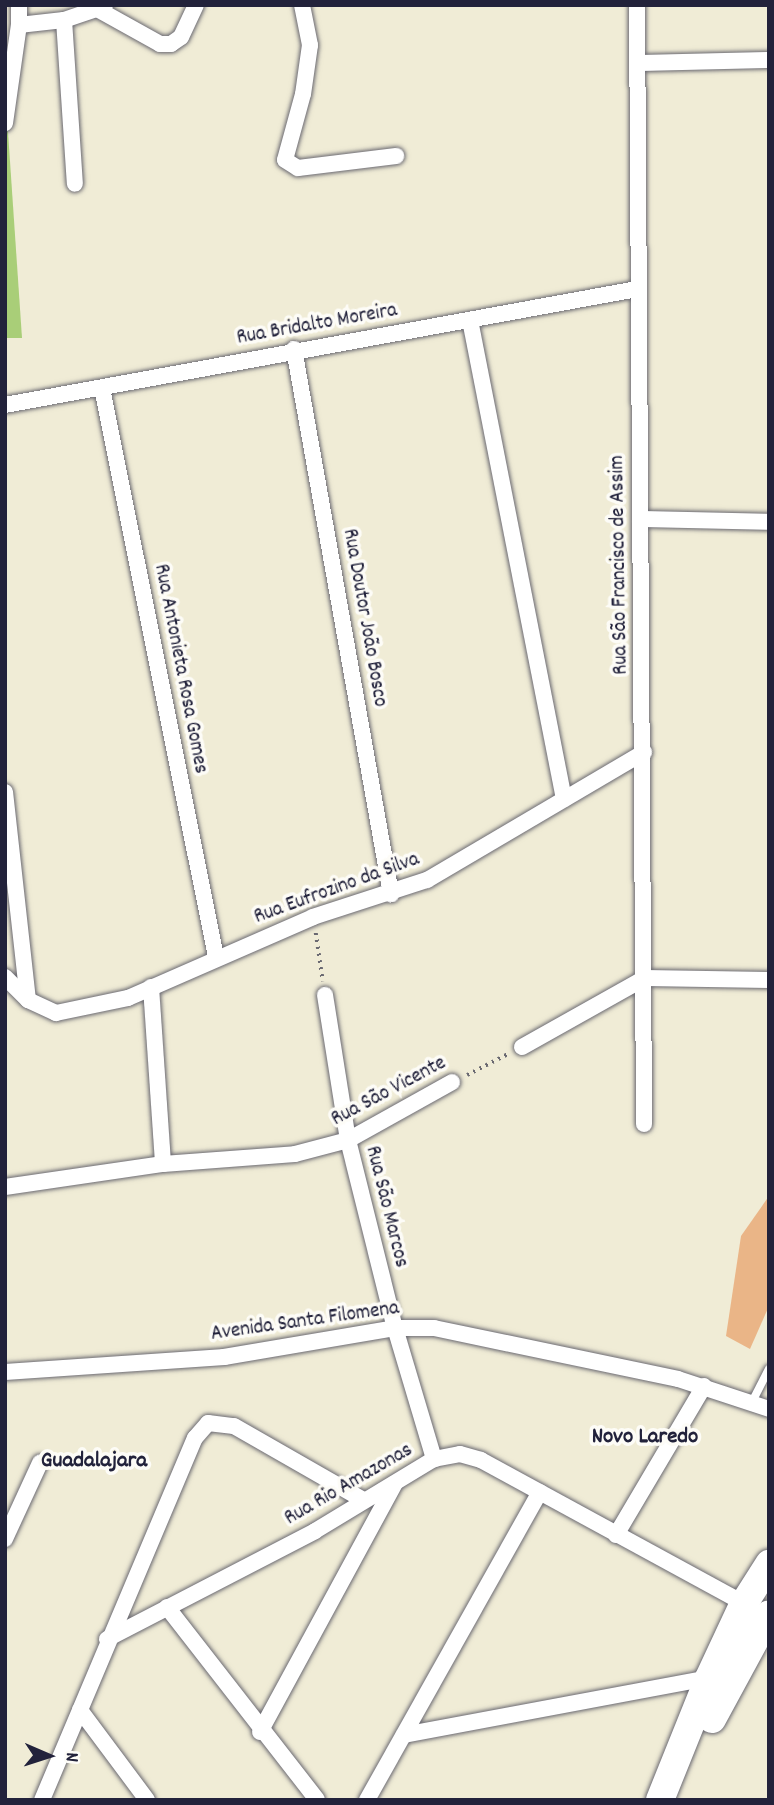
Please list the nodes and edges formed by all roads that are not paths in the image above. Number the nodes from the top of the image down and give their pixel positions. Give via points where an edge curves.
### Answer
1 (19, 5) edge
2 (196, 5) edge
3 (302, 5) edge
4 (637, 5) edge
5 (103, 8) edge
6 (64, 20) junction
7 (19, 25) junction
8 (769, 60) edge
9 (638, 63) junction
10 (5, 123) edge
11 (396, 156) dead end
12 (75, 184) dead end
13 (637, 289) junction
14 (470, 320) junction
15 (295, 349) junction
16 (102, 388) junction
17 (5, 405) edge
18 (640, 519) junction
19 (769, 522) edge
20 (644, 752) junction
21 (5, 792) edge
22 (565, 799) junction
23 (391, 894) junction
24 (216, 957) junction
25 (5, 977) edge
26 (645, 978) junction
27 (769, 980) edge
28 (151, 986) junction
29 (325, 995) road end
30 (28, 1000) junction
31 (522, 1047) road end
32 (452, 1082) road end
33 (644, 1124) dead end
34 (348, 1140) junction
35 (163, 1164) junction
36 (5, 1187) edge
37 (395, 1328) junction
38 (769, 1368) edge
39 (5, 1372) edge
40 (704, 1386) junction
41 (752, 1402) junction
42 (769, 1409) edge
43 (434, 1460) junction
44 (40, 1463) dead end
45 (395, 1483) junction
46 (540, 1492) junction
47 (363, 1500) junction
48 (616, 1535) junction
49 (5, 1539) edge
50 (769, 1564) edge
51 (167, 1607) junction
52 (760, 1611) edge
53 (107, 1639) junction
54 (709, 1678) junction
55 (80, 1710) junction
56 (260, 1731) junction
57 (404, 1735) junction
58 (42, 1800) edge
59 (147, 1800) edge
60 (317, 1800) edge
61 (367, 1800) edge
62 (660, 1800) edge
63 (679, 1800) edge

1 - 7 street
2 - 5 street via 181,37 171,44 160,44
3 - 11 street via 310,45 303,94 285,160 299,168
4 - 9 street, Rua São Francisco de Assim
5 - 6 street
6 - 7 street
6 - 12 street
7 - 10 street
8 - 9 street
9 - 13 street, Rua São Francisco de Assim
13 - 14 street, Rua Bridalto Moreira
13 - 18 street, Rua São Francisco de Assim
14 - 15 street, Rua Bridalto Moreira
14 - 22 street
15 - 16 street, Rua Bridalto Moreira
15 - 23 street, Rua Doutor João Bosco
16 - 17 street, Rua Bridalto Moreira
16 - 24 street, Rua Antonieta Rosa Gomes
18 - 19 street
18 - 20 street, Rua São Francisco de Assim
20 - 22 street, Rua Eufrozino da Silva
20 - 26 street, Rua São Francisco de Assim
21 - 30 street
22 - 23 street, Rua Eufrozino da Silva via 427,880
23 - 24 street, Rua Eufrozino da Silva via 313,917
24 - 28 street, Rua Eufrozino da Silva
25 - 30 street
26 - 27 street
26 - 31 street
26 - 33 street, Rua São Francisco de Assim
28 - 30 street, Rua Eufrozino da Silva via 128,998 56,1013
28 - 35 street
29 - 34 street, Rua São Marcos
32 - 34 street, Rua São Vicente
34 - 35 street, Rua São Vicente via 295,1154
34 - 37 street, Rua São Marcos
35 - 36 street, Rua São Vicente
37 - 39 street, Avenida Santa Filomena via 224,1357
37 - 40 street, Avenida Santa Filomena via 433,1328
37 - 43 street, Rua São Marcos
38 - 41 lane
40 - 41 street, Avenida Santa Filomena
40 - 48 street
41 - 42 street, Avenida Santa Filomena
43 - 45 street, Rua Rio Amazonas
43 - 46 street, Rua Rio Amazonas via 460,1454 481,1460
44 - 49 street
45 - 47 street, Rua Rio Amazonas
45 - 56 street
46 - 48 street, Rua Rio Amazonas
46 - 57 street
47 - 51 street, Rua Rio Amazonas via 315,1531
47 - 53 street via 234,1426 208,1423 195,1438
48 - 52 street, Rua Rio Amazonas
50 - 52 highway
51 - 53 street, Rua Rio Amazonas
51 - 56 street
52 - 54 highway
52 - 63 highway
53 - 55 street
54 - 57 street
54 - 62 highway
55 - 58 street
55 - 59 street
56 - 60 street
57 - 61 street

